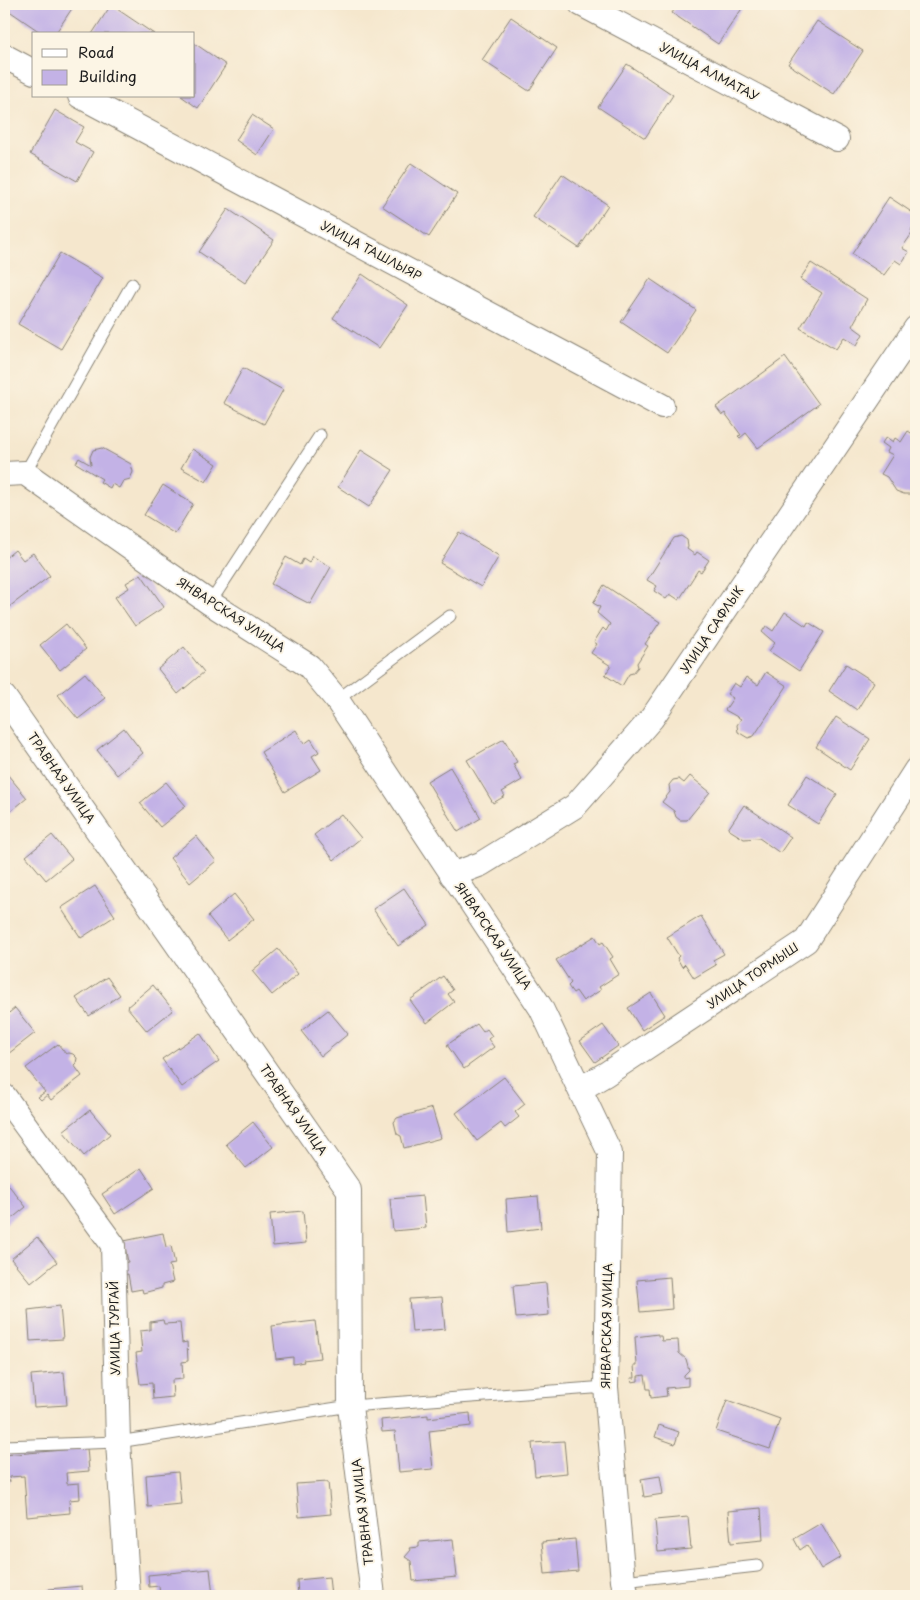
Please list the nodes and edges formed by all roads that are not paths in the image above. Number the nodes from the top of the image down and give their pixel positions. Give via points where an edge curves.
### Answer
1 (581, 4) edge
2 (4, 56) edge
3 (32, 71) edge
4 (84, 98) edge
5 (837, 139) dead end
6 (132, 284) dead end
7 (916, 328) edge
8 (662, 406) dead end
9 (320, 435) dead end
10 (14, 473) edge
11 (210, 603) junction
12 (450, 616) dead end
13 (4, 696) edge
14 (337, 700) junction
15 (916, 770) edge
16 (452, 875) junction
17 (580, 1089) junction
18 (4, 1096) edge
19 (606, 1386) junction
20 (350, 1406) junction
21 (118, 1442) junction
22 (4, 1446) edge
23 (757, 1566) dead end
24 (625, 1589) edge
25 (128, 1596) edge
26 (372, 1596) edge

1 - 5 street, УЛИЦА АЛМАТАУ
2 - 3 street
4 - 8 street, УЛИЦА ТАШЛЫЯР
6 - 10 lane
7 - 16 street, УЛИЦА САФЛЫК via 652,718 575,806 481,864
9 - 11 lane
10 - 11 street, ЯНВАРСКАЯ УЛИЦА
11 - 14 street, ЯНВАРСКАЯ УЛИЦА via 308,666
12 - 14 lane
13 - 20 street, ТРАВНАЯ УЛИЦА via 349,1190
14 - 16 street, ЯНВАРСКАЯ УЛИЦА
15 - 17 street, УЛИЦА ТОРМЫШ via 806,941
16 - 17 street, ЯНВАРСКАЯ УЛИЦА via 541,1008
17 - 19 street, ЯНВАРСКАЯ УЛИЦА via 610,1153
18 - 21 street, УЛИЦА ТУРГАЙ via 114,1245
19 - 20 lane
19 - 24 street, ЯНВАРСКАЯ УЛИЦА
20 - 21 lane
20 - 26 street, ТРАВНАЯ УЛИЦА
21 - 22 lane
21 - 25 street, УЛИЦА ТУРГАЙ
23 - 24 lane

